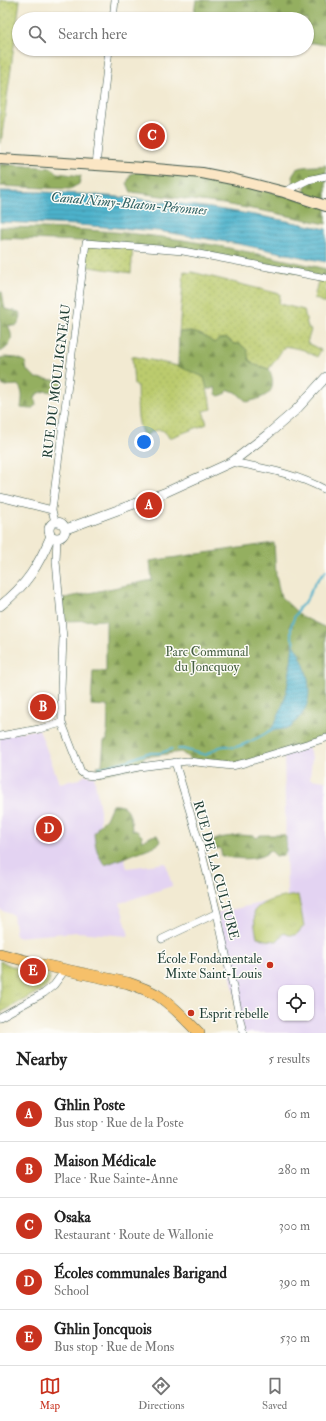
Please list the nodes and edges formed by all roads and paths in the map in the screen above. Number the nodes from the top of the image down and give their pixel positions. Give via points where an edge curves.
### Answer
1 (115, 0) edge
2 (114, 12) edge
3 (108, 56) edge
4 (0, 159) edge
5 (96, 165) junction
6 (326, 176) edge
7 (284, 192) junction
8 (326, 206) edge
9 (326, 278) edge
10 (326, 377) edge
11 (232, 462) junction
12 (326, 490) edge
13 (0, 497) edge
14 (52, 510) junction
15 (55, 522) junction
16 (66, 529) junction
17 (54, 537) junction
18 (0, 606) edge
19 (62, 723) junction
20 (0, 736) edge
21 (326, 738) edge
22 (175, 762) junction
23 (217, 913) junction
24 (162, 939) dead end
25 (0, 954) edge
26 (65, 970) junction
27 (0, 1017) edge
28 (199, 1033) edge
29 (243, 1033) edge

1 - 2 street
3 - 5 street
4 - 5 main road
5 - 7 main road via 202,173
6 - 7 street via 308,180
7 - 8 main road
9 - 14 street, RUE DU MOULIGNEAU via 183,251 86,243
10 - 11 street via 296,410
11 - 12 street via 290,474
11 - 16 street via 164,493
13 - 14 street
14 - 15 street, RUE DU MOULIGNEAU
15 - 16 street via 61,523
15 - 17 street via 49,528
16 - 17 street via 64,535
17 - 18 street via 30,577
17 - 19 street via 62,638
19 - 20 street
19 - 22 street via 84,775 94,776
21 - 22 street via 232,766 193,761
22 - 23 street, RUE DE LA CULTURE
23 - 24 street
23 - 29 street, RUE DE LA CULTURE
25 - 26 main road
26 - 27 street via 44,993
26 - 28 main road via 128,983 156,995

